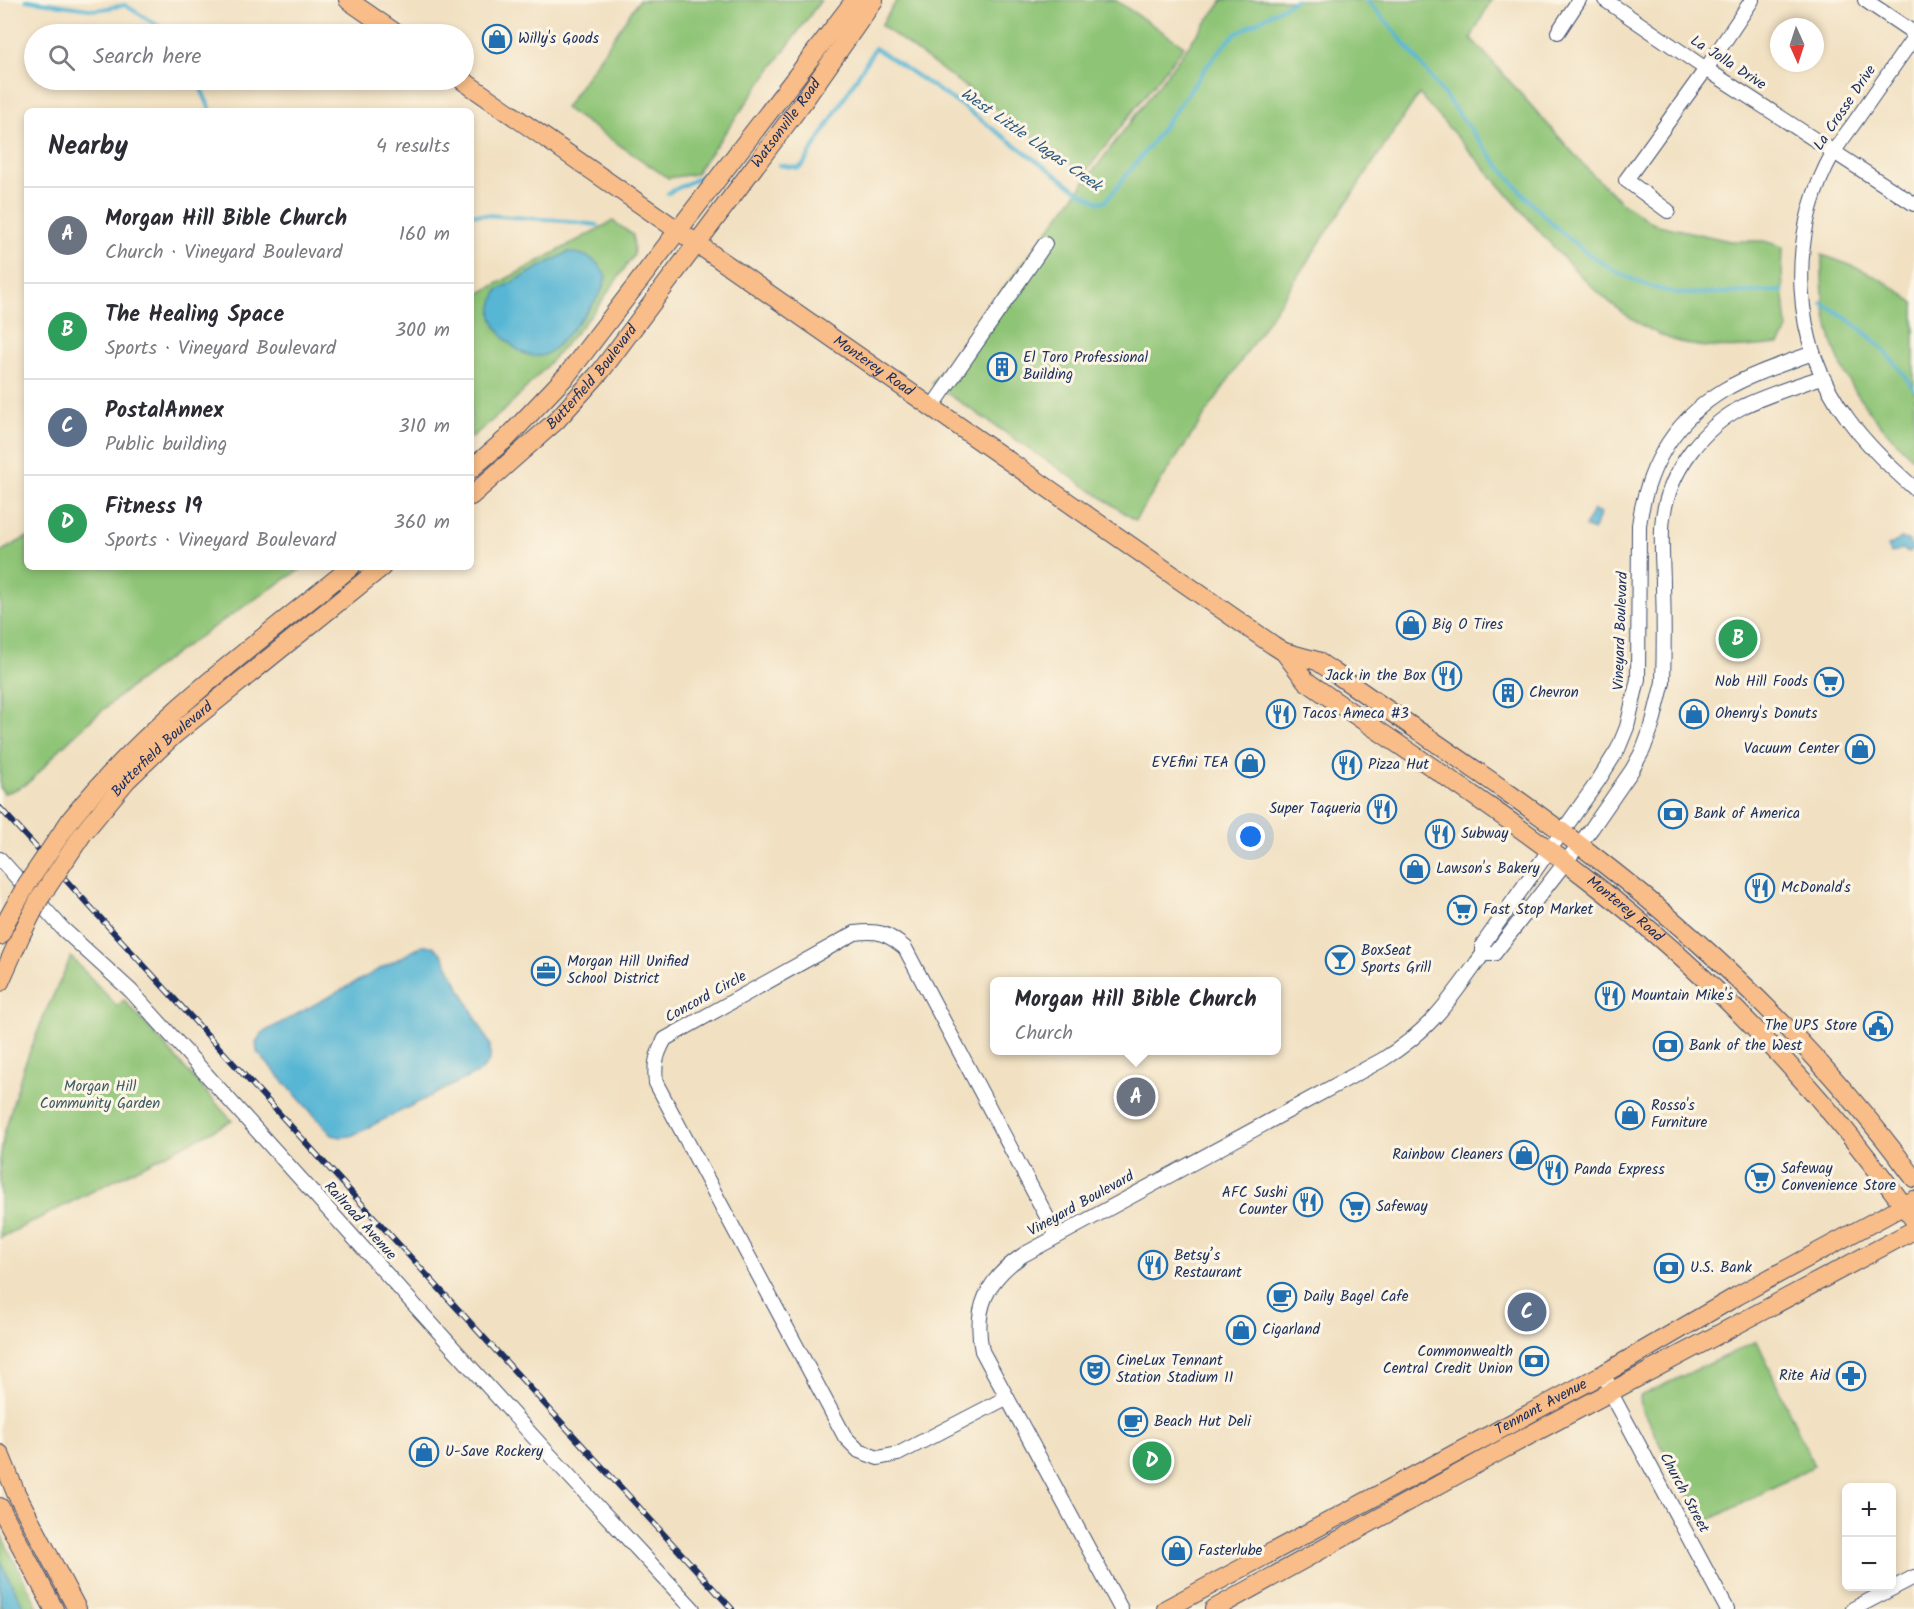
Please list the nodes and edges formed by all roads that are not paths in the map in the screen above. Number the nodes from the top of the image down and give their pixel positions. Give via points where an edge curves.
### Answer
1 (348, 0) edge
2 (855, 0) edge
3 (874, 0) edge
4 (1579, 0) edge
5 (1605, 0) edge
6 (1752, 0) edge
7 (1865, 0) edge
8 (383, 24) edge
9 (1558, 32) dead end
10 (1914, 33) edge
11 (1914, 37) edge
12 (1706, 69) junction
13 (474, 88) edge
14 (1834, 152) junction
15 (1914, 204) edge
16 (1668, 211) dead end
17 (678, 232) junction
18 (697, 244) junction
19 (1045, 244) dead end
20 (1813, 353) junction
21 (1821, 377) junction
22 (932, 407) junction
23 (474, 466) edge
24 (1914, 488) edge
25 (474, 493) edge
26 (347, 570) edge
27 (378, 570) edge
28 (1284, 652) junction
29 (1562, 833) junction
30 (1579, 846) junction
31 (1550, 851) junction
32 (0, 859) edge
33 (1566, 863) junction
34 (4, 928) edge
35 (1483, 954) junction
36 (0, 982) edge
37 (1914, 1178) edge
38 (1909, 1203) edge
39 (1914, 1220) edge
40 (1914, 1230) edge
41 (1057, 1236) junction
42 (1601, 1374) junction
43 (1611, 1392) junction
44 (1006, 1398) junction
45 (0, 1454) edge
46 (0, 1507) edge
47 (1912, 1582) edge
48 (54, 1609) edge
49 (77, 1609) edge
50 (693, 1609) edge
51 (1121, 1609) edge
52 (1166, 1609) edge
53 (1214, 1609) edge
54 (1727, 1609) edge
55 (1853, 1609) edge

1 - 8 main road
2 - 17 main road, Watsonville Road
3 - 18 main road, Watsonville Road
4 - 9 street
5 - 12 street, La Jolla Drive
6 - 12 street
7 - 10 street
11 - 14 street, La Crosse Drive
12 - 14 street, La Jolla Drive
12 - 16 street via 1626,180
13 - 17 main road, Monterey Road
14 - 15 street, La Jolla Drive
14 - 20 street, La Crosse Drive via 1816,191 1802,253 1802,291
17 - 18 main road, Monterey Road
17 - 23 main road, Butterfield Boulevard via 567,375
18 - 22 main road, Monterey Road
18 - 25 main road, Butterfield Boulevard via 584,391 523,452
19 - 22 street
20 - 21 street, La Crosse Drive
20 - 29 street, Vineyard Boulevard via 1724,389 1694,412 1660,455 1642,502 1639,525 1640,661 1632,714 1618,749
21 - 24 street, La Crosse Drive via 1865,441
21 - 30 street, Vineyard Boulevard via 1743,406 1703,436 1681,466 1663,519 1664,662 1659,702 1632,770
22 - 28 main road, Monterey Road
26 - 34 main road, Butterfield Boulevard, bridge via 162,720 113,769 47,853
27 - 36 main road, Butterfield Boulevard, bridge via 174,735 127,780 84,832 40,898
28 - 29 main road, Monterey Road via 1317,661
28 - 31 main road, Monterey Road via 1306,681
29 - 30 main road, Monterey Road
29 - 31 street, Vineyard Boulevard
30 - 33 street, Vineyard Boulevard
30 - 37 main road, Monterey Road via 1656,906 1748,989 1848,1096
31 - 33 main road, Monterey Road
31 - 35 street, Vineyard Boulevard via 1483,944
32 - 50 street, Railroad Avenue via 63,929 131,991
33 - 35 street, Vineyard Boulevard via 1494,954
33 - 38 main road, Monterey Road via 1638,920 1754,1027
35 - 41 street, Vineyard Boulevard via 1440,1013 1399,1050
38 - 39 main road, Monterey Road
38 - 42 main road, Tennant Avenue
40 - 43 main road, Tennant Avenue
41 - 44 street, Vineyard Boulevard via 1008,1265 996,1276 984,1298 980,1340
41 - 44 street, Concord Circle via 905,948 890,935 855,933 665,1039 657,1053 656,1083 845,1437 859,1451 878,1458 898,1454
42 - 43 street, Church Street
42 - 52 main road, Tennant Avenue
43 - 53 main road, Tennant Avenue
43 - 54 street, Church Street
44 - 51 street, Vineyard Boulevard
45 - 49 main road via 16,1493
46 - 48 main road
47 - 55 street

